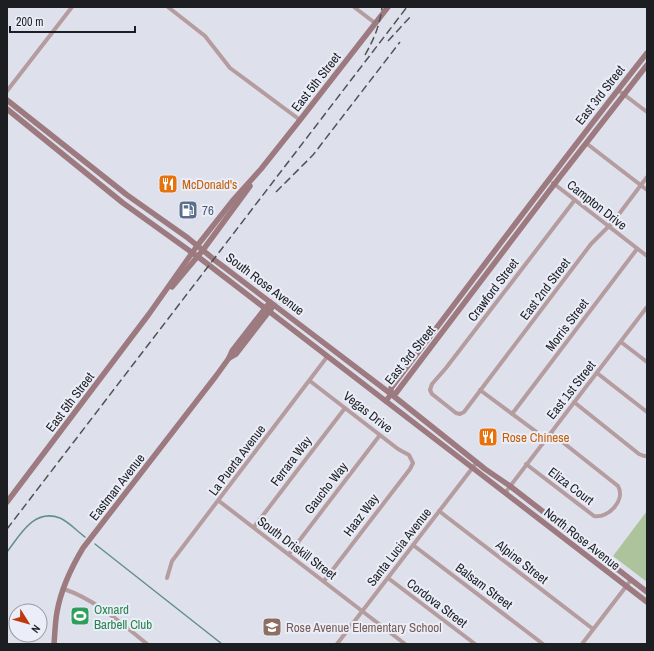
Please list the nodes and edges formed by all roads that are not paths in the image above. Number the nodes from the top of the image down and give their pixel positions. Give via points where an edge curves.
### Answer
1 (72, 7) edge
2 (168, 7) edge
3 (354, 7) edge
4 (388, 7) edge
5 (375, 23) junction
6 (647, 53) edge
7 (647, 65) edge
8 (618, 90) junction
9 (7, 92) edge
10 (624, 94) junction
11 (7, 100) edge
12 (7, 109) edge
13 (647, 112) edge
14 (300, 120) junction
15 (592, 123) junction
16 (598, 128) junction
17 (586, 143) junction
18 (79, 168) junction
19 (261, 169) junction
20 (647, 177) edge
21 (549, 180) junction
22 (554, 184) junction
23 (641, 185) junction
24 (647, 190) edge
25 (124, 192) junction
26 (574, 201) junction
27 (608, 226) junction
28 (198, 246) junction
29 (637, 249) junction
30 (203, 250) junction
31 (192, 253) junction
32 (647, 256) edge
33 (197, 257) junction
34 (272, 303) junction
35 (647, 307) edge
36 (267, 310) junction
37 (645, 313) edge
38 (149, 314) junction
39 (621, 342) junction
40 (327, 357) junction
41 (647, 362) edge
42 (597, 373) junction
43 (310, 381) junction
44 (480, 390) junction
45 (391, 394) junction
46 (386, 401) junction
47 (574, 402) junction
48 (345, 408) junction
49 (647, 412) edge
50 (460, 414) joint
51 (512, 414) junction
52 (551, 433) junction
53 (380, 435) junction
54 (431, 435) junction
55 (546, 438) junction
56 (465, 452) junction
57 (647, 456) edge
58 (412, 461) joint
59 (477, 462) junction
60 (526, 464) junction
61 (472, 468) junction
62 (510, 486) junction
63 (504, 493) junction
64 (219, 501) junction
65 (7, 502) edge
66 (439, 511) junction
67 (254, 527) junction
68 (413, 544) junction
69 (289, 554) junction
70 (167, 578) dead end
71 (388, 578) junction
72 (631, 580) junction
73 (324, 581) junction
74 (626, 586) junction
75 (64, 589) junction
76 (647, 592) edge
77 (647, 602) edge
78 (362, 611) junction
79 (593, 629) junction
80 (54, 644) edge
81 (148, 644) edge
82 (337, 644) edge
83 (405, 644) edge
84 (475, 644) edge
85 (543, 644) edge
86 (582, 644) edge

1 - 9 street
2 - 14 street via 205,36 230,68
3 - 5 street
4 - 5 main road, East 5th Street
5 - 14 main road, East 5th Street
6 - 8 main road, East 3rd Street
7 - 10 main road, East 3rd Street
8 - 10 street
8 - 15 main road, East 3rd Street
10 - 13 street
10 - 16 main road, East 3rd Street
11 - 25 main road, South Rose Avenue
12 - 18 main road, South Rose Avenue
14 - 19 main road, East 5th Street
15 - 16 street
15 - 21 main road, East 3rd Street
16 - 17 main road, East 3rd Street
17 - 22 main road, East 3rd Street
17 - 23 street
18 - 25 main road via 94,173 118,192
18 - 31 main road, South Rose Avenue
19 - 28 main road, East 5th Street
19 - 30 main road, East 5th Street via 238,205
20 - 23 street, East 2nd Street
21 - 22 street, Campton Drive
21 - 45 main road, East 3rd Street via 391,388
22 - 26 street, Campton Drive
22 - 45 main road, East 3rd Street via 396,393
23 - 24 street
23 - 27 street, East 2nd Street
25 - 28 main road, South Rose Avenue
26 - 27 street, Campton Drive
26 - 50 street, Crawford Street via 432,384 430,391 434,397
27 - 29 street, Campton Drive
27 - 44 street, East 2nd Street via 591,244
28 - 30 main road, South Rose Avenue
28 - 31 main road, East 5th Street
29 - 32 street, Campton Drive
29 - 51 street, Morris Street
30 - 33 main road, East 5th Street
30 - 34 main road, South Rose Avenue
31 - 33 main road, South Rose Avenue
31 - 38 main road, East 5th Street
33 - 36 main road, South Rose Avenue
33 - 38 main road, East 5th Street
34 - 36 main road, Eastman Avenue
34 - 45 main road, South Rose Avenue
35 - 37 street, East 1st Street
36 - 40 main road, South Rose Avenue
36 - 75 main road, Eastman Avenue via 236,354 230,358 84,548 70,572
37 - 39 street, East 1st Street
38 - 65 main road, East 5th Street
39 - 41 street
39 - 42 street, East 1st Street
40 - 43 street, La Puerta Avenue
40 - 46 main road, South Rose Avenue
42 - 47 street, East 1st Street
42 - 49 street
43 - 48 street, Vegas Drive
43 - 64 street, La Puerta Avenue
44 - 50 street, East 2nd Street
44 - 51 street
45 - 46 main road
45 - 56 main road, South Rose Avenue
46 - 54 main road, South Rose Avenue
47 - 52 street, East 1st Street
47 - 57 street via 638,454
48 - 53 street, Vegas Drive
48 - 67 street, Ferrara Way
51 - 55 street
52 - 55 street, East 1st Street
52 - 60 street, Eliza Court via 618,486 620,491 616,505 604,515 594,516
53 - 58 street, Vegas Drive via 409,455
53 - 69 street, Gaucho Way
54 - 56 main road via 436,435 460,453
54 - 61 main road, South Rose Avenue
55 - 60 street, East 1st Street
56 - 59 main road, South Rose Avenue
58 - 73 street, Haaz Way via 412,467
59 - 61 street, Santa Lucia Avenue
59 - 62 main road, South Rose Avenue
60 - 62 street, East 1st Street
61 - 63 main road, South Rose Avenue
61 - 66 street, Santa Lucia Avenue
62 - 63 street, East 1st Street
62 - 72 main road, North Rose Avenue
63 - 74 main road, North Rose Avenue
64 - 67 street, South Driskill Street
64 - 70 street, La Puerta Avenue via 172,562
66 - 68 street, Santa Lucia Avenue
66 - 79 street, Alpine Street
67 - 69 street, South Driskill Street
68 - 71 street, Santa Lucia Avenue
68 - 85 street, Balsam Street
69 - 73 street, South Driskill Street
71 - 78 street, Santa Lucia Avenue
71 - 84 street, Cordova Street
72 - 74 street
72 - 76 main road, North Rose Avenue
73 - 78 street, South Driskill Street
74 - 77 main road, North Rose Avenue
74 - 79 street
75 - 80 main road, Eastman Avenue via 57,612
75 - 81 street via 95,604
78 - 82 street, Santa Lucia Avenue
78 - 83 street, South Driskill Street
79 - 86 street

